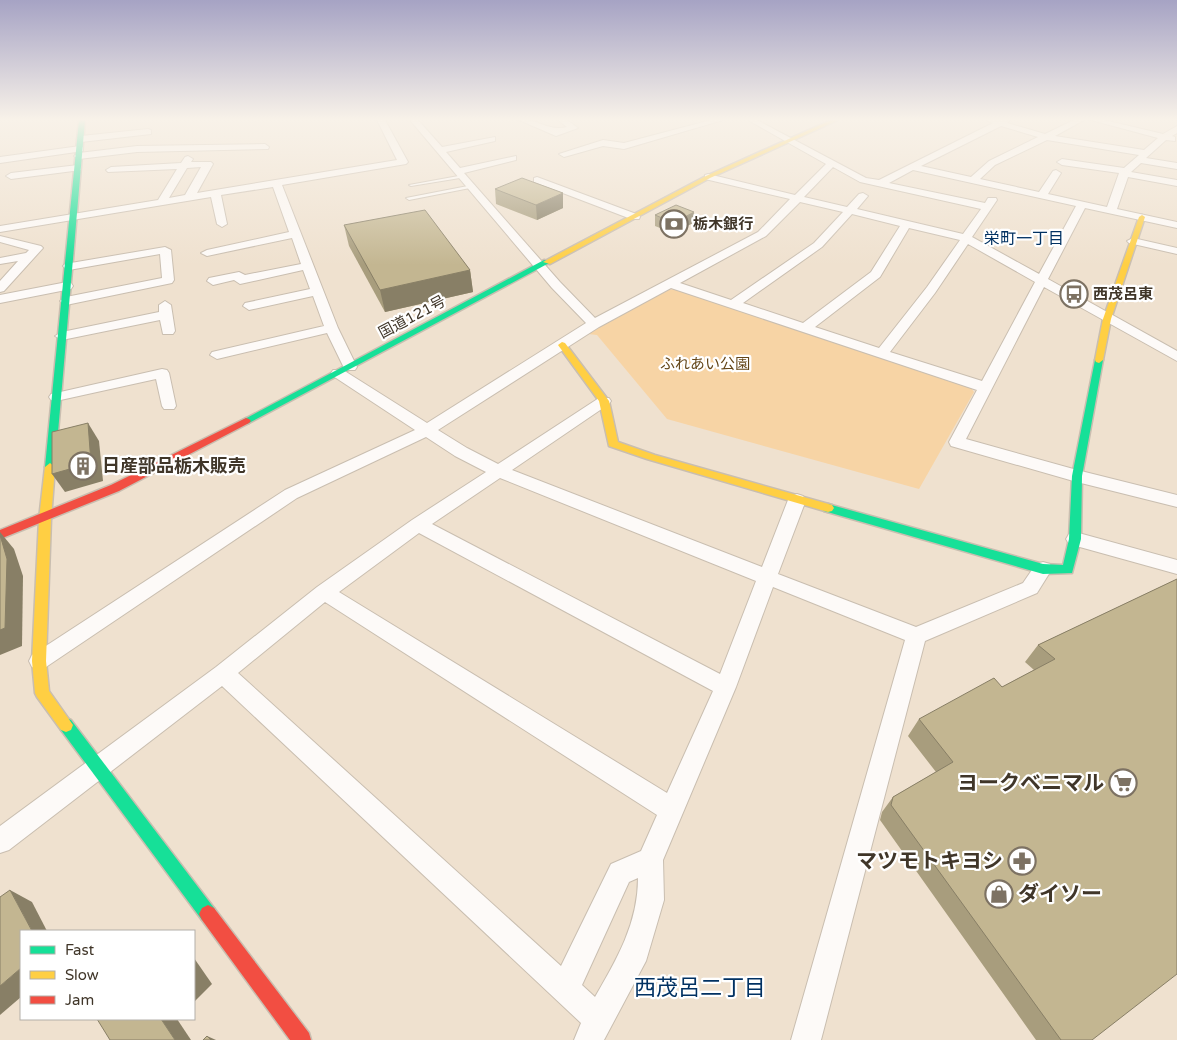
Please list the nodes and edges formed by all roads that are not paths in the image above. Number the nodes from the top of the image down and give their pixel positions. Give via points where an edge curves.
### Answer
1 (78, 168) edge
2 (74, 169) edge
3 (132, 169) edge
4 (182, 169) edge
5 (205, 169) edge
6 (362, 169) edge
7 (457, 169) edge
8 (479, 169) edge
9 (726, 169) edge
10 (826, 169) edge
11 (842, 169) edge
12 (908, 169) edge
13 (918, 169) edge
14 (986, 169) edge
15 (1103, 169) edge
16 (1129, 169) edge
17 (111, 170) dead end
18 (1125, 172) junction
19 (1056, 173) dead end
20 (462, 174) junction
21 (11, 176) dead end
22 (708, 177) junction
23 (537, 180) dead end
24 (974, 180) junction
25 (276, 182) junction
26 (1177, 183) edge
27 (879, 184) junction
28 (411, 185) dead end
29 (472, 186) junction
30 (1002, 187) junction
31 (215, 192) junction
32 (1042, 195) junction
33 (190, 196) junction
34 (863, 196) dead end
35 (409, 198) dead end
36 (796, 198) junction
37 (162, 201) junction
38 (1082, 204) junction
39 (987, 207) junction
40 (852, 210) junction
41 (1111, 210) junction
42 (15, 214) dead end
43 (74, 215) junction
44 (635, 217) junction
45 (1142, 217) junction
46 (907, 223) junction
47 (222, 224) dead end
48 (1177, 225) edge
49 (4, 228) edge
50 (297, 234) junction
51 (966, 238) junction
52 (0, 239) edge
53 (1132, 241) junction
54 (1177, 251) edge
55 (207, 253) dead end
56 (29, 256) junction
57 (0, 260) edge
58 (69, 266) junction
59 (308, 266) junction
60 (541, 266) junction
61 (5, 278) edge
62 (213, 281) dead end
63 (1040, 281) junction
64 (668, 283) junction
65 (67, 286) junction
66 (0, 288) edge
67 (317, 291) junction
68 (0, 299) edge
69 (66, 301) junction
70 (732, 305) junction
71 (249, 306) dead end
72 (1107, 319) junction
73 (594, 324) junction
74 (331, 328) junction
75 (804, 328) junction
76 (168, 331) dead end
77 (62, 336) junction
78 (562, 345) junction
79 (882, 353) junction
80 (217, 355) dead end
81 (1177, 357) edge
82 (344, 370) junction
83 (984, 387) junction
84 (56, 397) junction
85 (604, 401) junction
86 (169, 406) dead end
87 (427, 430) junction
88 (498, 471) junction
89 (1077, 476) junction
90 (797, 500) junction
91 (1177, 501) edge
92 (44, 519) junction
93 (418, 525) junction
94 (0, 536) edge
95 (1075, 539) junction
96 (1177, 567) edge
97 (1043, 569) junction
98 (767, 576) junction
99 (324, 592) junction
100 (916, 636) junction
101 (39, 661) junction
102 (224, 673) junction
103 (725, 687) junction
104 (97, 769) junction
105 (672, 810) junction
106 (0, 841) edge
107 (650, 860) junction
108 (565, 989) junction
109 (594, 1029) edge
110 (302, 1040) edge
111 (806, 1040) edge

1 - 43 main road
2 - 21 street
3 - 17 street
4 - 37 street
5 - 33 street
6 - 25 street
7 - 20 street
8 - 20 street
9 - 22 main road, 国道121号
10 - 36 street
11 - 27 street
12 - 27 street
13 - 24 street
14 - 24 street
15 - 18 street
16 - 18 street
18 - 26 street
18 - 41 street
19 - 32 street
20 - 28 lane
20 - 29 street
22 - 36 street
22 - 44 main road, 国道121号
23 - 44 street
24 - 30 street
25 - 31 street
25 - 50 street
27 - 39 street
29 - 35 lane
29 - 60 street
30 - 32 street
30 - 39 street
31 - 33 street
31 - 47 street
32 - 38 street
33 - 37 street
34 - 40 street
36 - 40 street
36 - 64 street via 762,234
37 - 43 street
38 - 41 street
38 - 63 street
39 - 51 street
40 - 46 street
40 - 70 street via 818,246
41 - 45 street
42 - 49 street
43 - 49 street
43 - 58 main road
44 - 60 main road, 国道121号
45 - 48 street
45 - 53 main road
46 - 51 street
46 - 75 street via 876,274
50 - 55 street
50 - 59 street
51 - 63 street
51 - 79 street
52 - 56 street via 37,248
53 - 54 street
53 - 72 main road
56 - 57 street
56 - 61 street
58 - 65 main road
58 - 69 street via 165,250 168,280
59 - 62 street via 240,280 239,276
59 - 67 street
60 - 73 street
60 - 82 main road, 国道121号
61 - 66 street
63 - 72 street
63 - 83 street
64 - 70 street
64 - 73 street
65 - 68 street
65 - 69 main road
67 - 71 street
67 - 74 street
69 - 77 main road
70 - 75 street
72 - 81 street
72 - 89 main road
73 - 78 street
74 - 80 street
74 - 82 street
75 - 79 street
76 - 77 street via 166,310
77 - 84 main road
78 - 85 main road
78 - 87 street
79 - 83 street
82 - 87 street
82 - 92 main road, 国道121号 via 169,462
83 - 89 street via 957,442
84 - 86 street via 162,373
84 - 92 main road
85 - 88 street
85 - 90 main road via 613,444
87 - 88 street
87 - 101 street via 291,494
88 - 93 street
88 - 98 street
89 - 91 street
89 - 95 main road
90 - 97 main road
90 - 98 street
92 - 94 main road, 国道121号
92 - 101 main road
93 - 99 street
93 - 103 street
95 - 96 street
95 - 97 main road via 1068,570
97 - 100 street via 1030,588
98 - 100 street
98 - 103 street
99 - 102 street
99 - 105 street
100 - 111 street
101 - 104 main road via 42,692
102 - 104 street
102 - 108 street
103 - 105 street
104 - 106 street
104 - 110 main road
105 - 107 street
107 - 108 street via 620,873
107 - 109 street via 651,900 632,962
108 - 109 street

